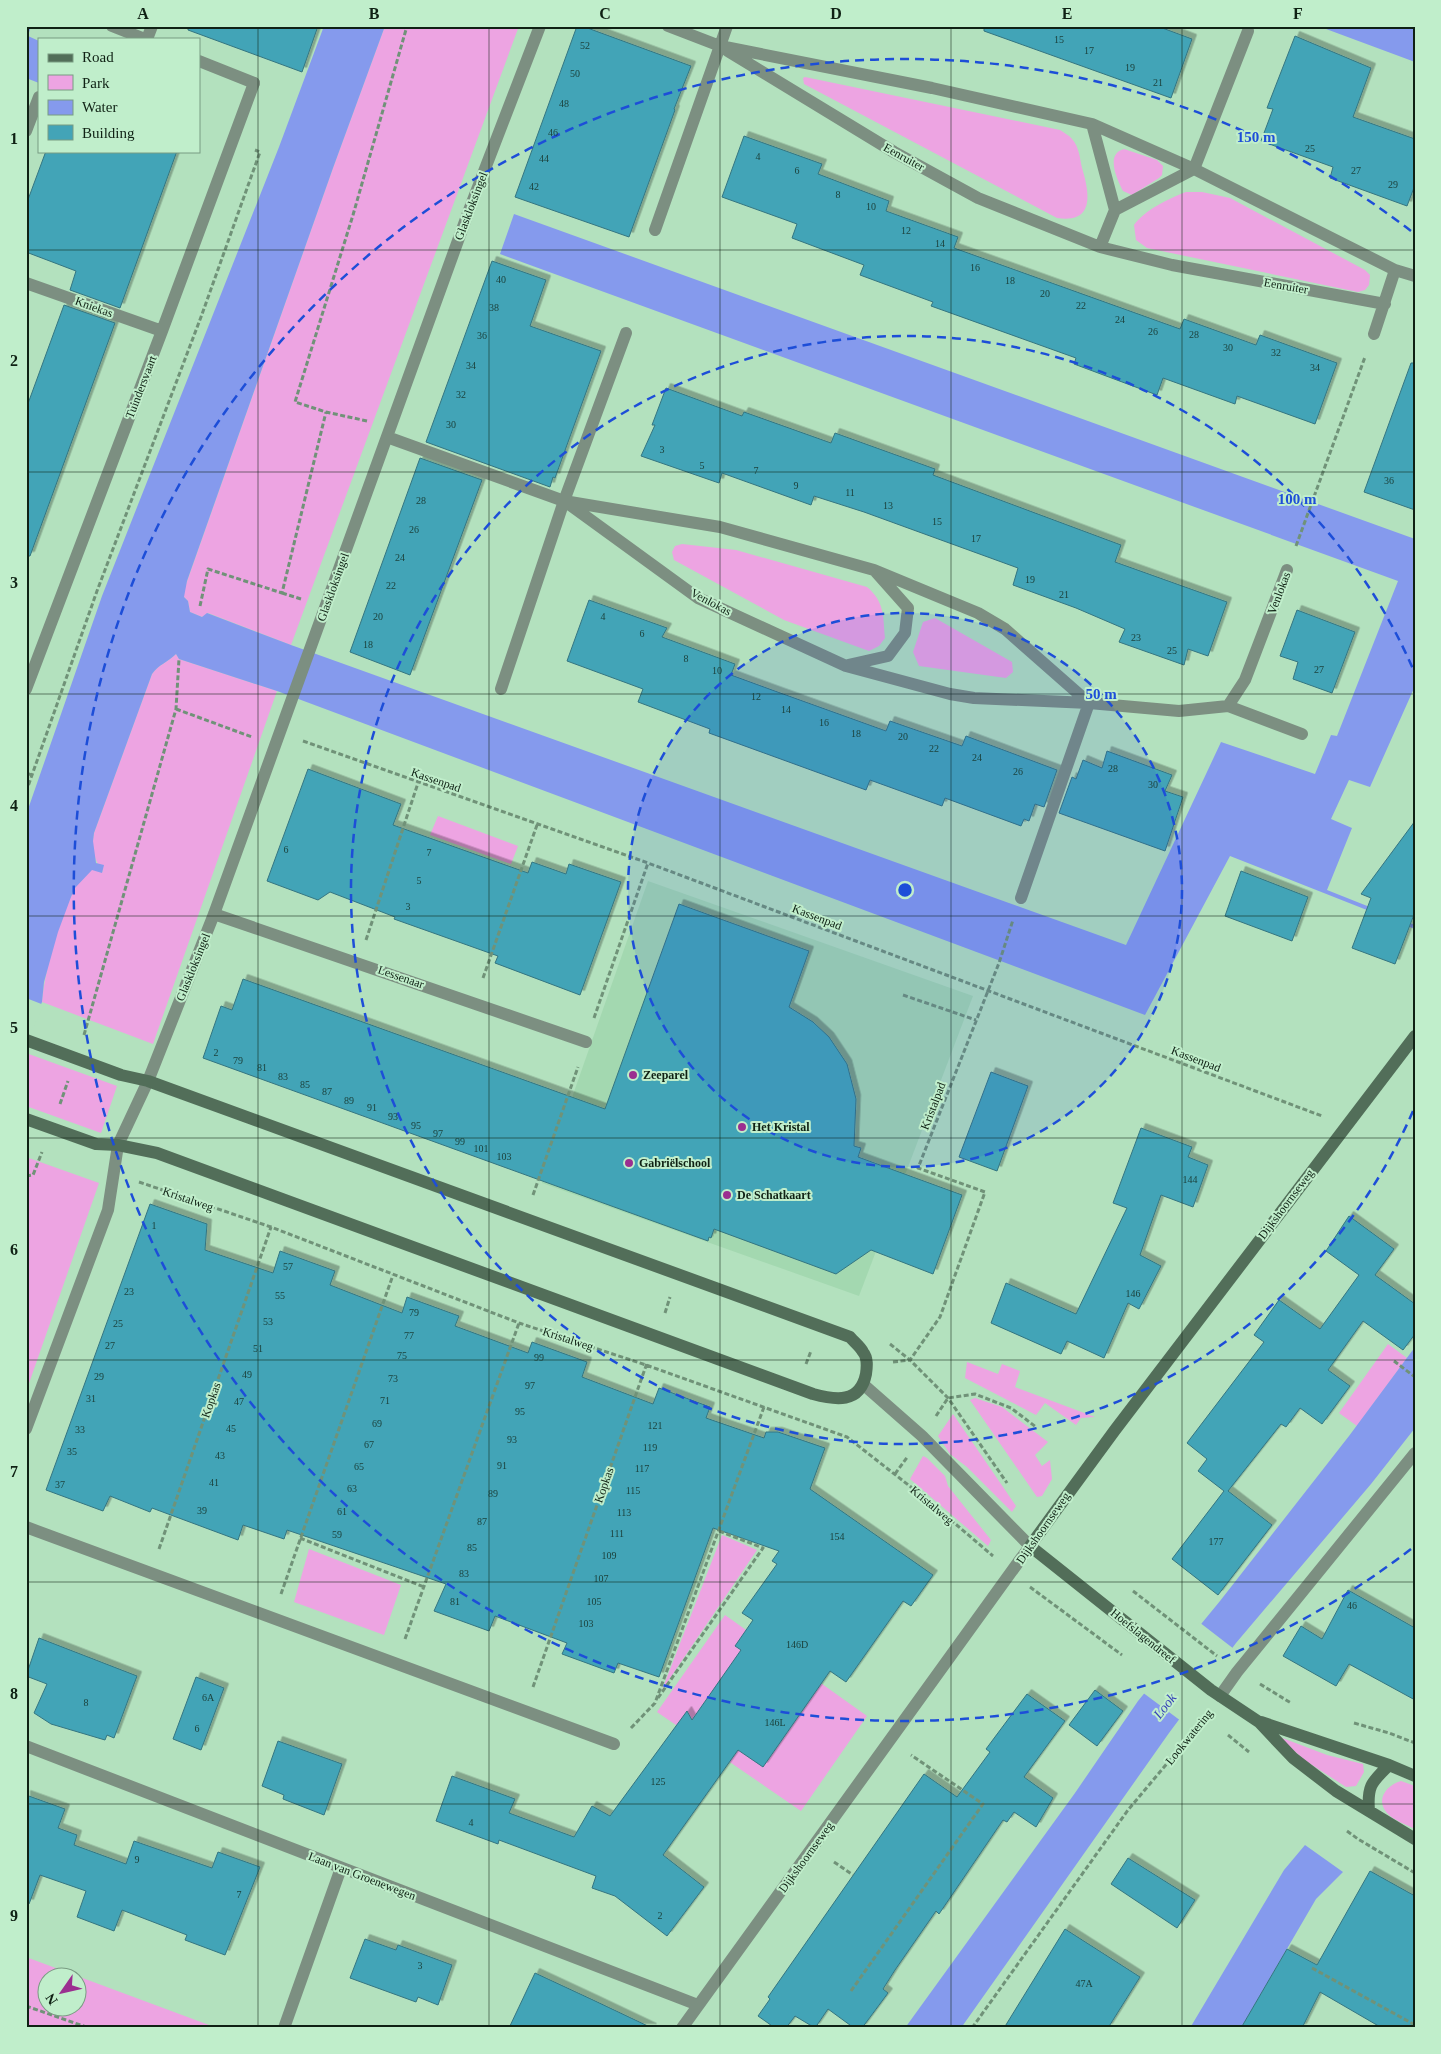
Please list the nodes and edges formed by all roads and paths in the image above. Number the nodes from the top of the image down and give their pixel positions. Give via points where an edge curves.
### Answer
1 (112, 26) edge
2 (152, 26) edge
3 (407, 26) edge
4 (540, 26) edge
5 (668, 26) edge
6 (727, 26) edge
7 (1248, 31) dead end
8 (143, 38) edge
9 (146, 38) edge
10 (720, 46) junction
11 (200, 61) edge
12 (38, 100) edge
13 (1092, 124) junction
14 (26, 131) edge
15 (232, 141) junction
16 (1194, 169) junction
17 (1115, 210) junction
18 (655, 230) dead end
19 (1100, 247) junction
20 (1395, 270) junction
21 (1415, 276) edge
22 (26, 283) edge
23 (1385, 304) junction
24 (162, 331) junction
25 (626, 333) dead end
26 (1374, 334) joint
27 (326, 412) junction
28 (389, 432) junction
29 (564, 501) junction
30 (874, 570) junction
31 (1288, 570) joint
32 (200, 606) dead end
33 (179, 659) dead end
34 (846, 666) junction
35 (26, 689) edge
36 (501, 689) dead end
37 (1089, 703) junction
38 (1228, 706) junction
39 (176, 709) junction
40 (279, 734) junction
41 (1302, 734) dead end
42 (26, 773) edge
43 (32, 775) junction
44 (418, 783) junction
45 (26, 792) edge
46 (538, 824) junction
47 (1021, 898) joint
48 (214, 914) junction
49 (359, 962) junction
50 (988, 990) junction
51 (903, 995) dead end
52 (474, 1003) junction
53 (976, 1020) junction
54 (90, 1021) dead end
55 (1415, 1036) edge
56 (26, 1040) edge
57 (586, 1042) dead end
58 (69, 1077) dead end
59 (148, 1080) junction
60 (58, 1109) dead end
61 (26, 1119) edge
62 (1346, 1125) junction
63 (118, 1145) junction
64 (39, 1160) dead end
65 (114, 1173) junction
66 (26, 1176) edge
67 (270, 1228) junction
68 (678, 1273) junction
69 (393, 1275) junction
70 (519, 1323) junction
71 (820, 1327) junction
72 (657, 1337) junction
73 (889, 1344) dead end
74 (910, 1360) junction
75 (1394, 1361) dead end
76 (646, 1365) junction
77 (868, 1366) junction
78 (1415, 1377) edge
79 (864, 1385) junction
80 (797, 1388) junction
81 (948, 1398) junction
82 (764, 1407) junction
83 (1036, 1427) dead end
84 (26, 1429) edge
85 (1415, 1453) edge
86 (1009, 1485) dead end
87 (26, 1527) edge
88 (719, 1531) junction
89 (300, 1538) junction
90 (1030, 1546) junction
91 (151, 1573) junction
92 (1012, 1573) junction
93 (424, 1586) junction
94 (272, 1618) junction
95 (1180, 1629) dead end
96 (1123, 1656) dead end
97 (396, 1663) junction
98 (1234, 1669) junction
99 (1216, 1693) junction
100 (655, 1703) junction
101 (1296, 1705) dead end
102 (524, 1712) junction
103 (1258, 1722) junction
104 (1352, 1723) dead end
105 (890, 1740) junction
106 (1415, 1743) edge
107 (614, 1744) joint
108 (26, 1746) edge
109 (1389, 1765) junction
110 (1415, 1776) edge
111 (1369, 1811) junction
112 (1415, 1839) edge
113 (341, 1868) junction
114 (1312, 1968) dead end
115 (851, 1991) dead end
116 (698, 2005) junction
117 (26, 2006) edge
118 (1415, 2025) edge
119 (88, 2028) edge
120 (284, 2028) edge
121 (682, 2028) edge
122 (972, 2028) edge

1 - 8 street
2 - 9 street
3 - 27 path via 295,402
4 - 28 street, Glaskloksingel
5 - 10 street, Eenruiter
6 - 10 street
7 - 16 street
10 - 13 street, Eenruiter
10 - 18 street
10 - 19 street, Eenruiter via 894,152 978,198
11 - 15 street, Tuindersvaart via 254,83
12 - 14 street
13 - 16 street, Eenruiter
13 - 17 street
15 - 24 street, Tuindersvaart
15 - 43 path via 260,152
16 - 17 street
16 - 20 street, Eenruiter
17 - 19 street
19 - 23 street, Eenruiter via 1172,264
20 - 21 street, Eenruiter
20 - 23 street
22 - 24 street, Kniekas
23 - 26 street
24 - 35 street, Tuindersvaart
25 - 29 street
26 - 31 path, Venlokas
27 - 28 path
27 - 32 path via 282,593 208,569
28 - 29 street, Venlokas
28 - 40 street, Glaskloksingel
29 - 30 street, Venlokas via 720,527
29 - 34 street, Venlokas via 698,598
29 - 36 street
30 - 34 street via 908,608 905,634 888,656
30 - 37 street, Venlokas via 978,613 1005,629
31 - 38 street, Venlokas via 1245,680
33 - 39 path
34 - 37 street, Venlokas via 974,698
37 - 38 street, Venlokas via 1179,711
37 - 47 street
38 - 41 street, Venlokas
39 - 40 path, Kassenpad
39 - 54 path
40 - 44 path, Kassenpad
40 - 48 street, Glaskloksingel
42 - 43 path
43 - 45 path
44 - 46 path, Kassenpad
44 - 49 path
46 - 50 path, Kassenpad
46 - 52 path
47 - 50 path, Kristalpad
48 - 49 street, Lessenaar
48 - 59 street, Glaskloksingel
49 - 52 street, Lessenaar
50 - 53 path, Kristalpad
50 - 62 path, Kassenpad
51 - 53 path
52 - 57 street, Lessenaar
53 - 74 path, Kristalpad via 918,1168 985,1192 940,1317
55 - 62 street, Dijkshoornseweg
56 - 59 street via 121,1074
58 - 60 path
59 - 63 street, Glaskloksingel
59 - 68 street
61 - 63 street via 96,1144
62 - 90 street, Dijkshoornseweg
63 - 65 street
63 - 72 street via 157,1153
64 - 66 path via 33,1175
65 - 67 path, Kristalweg
65 - 84 street via 108,1210
67 - 69 path, Kristalweg
67 - 91 path, Kopkas
68 - 71 street
68 - 72 path, Kopkas
69 - 70 path, Kristalweg
69 - 89 path
70 - 76 path, Kristalweg
70 - 93 path
71 - 77 street via 850,1337 864,1352
71 - 80 path
72 - 76 path, Kopkas
72 - 80 street
73 - 74 path
74 - 77 path
74 - 81 path
75 - 78 path
76 - 82 path, Kristalweg
76 - 102 path, Kopkas
77 - 79 street
79 - 80 street via 850,1396 833,1400
79 - 90 street via 922,1436
81 - 83 path via 975,1394 1011,1408
81 - 86 path
82 - 88 path
82 - 92 path, Kristalweg via 846,1437 925,1498
85 - 98 street, Lookwatering
87 - 91 street
88 - 100 path
88 - 100 path via 762,1548
89 - 93 path
89 - 94 path
90 - 92 street, Dijkshoornseweg
90 - 99 street, Hoefslagendreef
91 - 94 street
92 - 96 path
92 - 105 street, Dijkshoornseweg
93 - 97 path
94 - 97 street
95 - 98 path
97 - 102 street
98 - 99 street, Lookwatering
98 - 101 path
99 - 103 street, Hoefslagendreef
99 - 122 path, Lookwatering via 1206,1718 1128,1810
100 - 107 path
102 - 107 street
103 - 109 street, Hoefslagendreef
103 - 111 street, Hoefslagendreef via 1293,1758
104 - 106 path
105 - 115 path via 983,1804
105 - 116 street, Dijkshoornseweg
108 - 113 street, Laan van Groenewegen
109 - 110 street, Hoefslagendreef
109 - 111 street via 1375,1779 1368,1794
111 - 112 street, Hoefslagendreef
113 - 116 street, Laan van Groenewegen
113 - 120 street
114 - 118 path
116 - 121 street, Dijkshoornseweg
117 - 119 path

